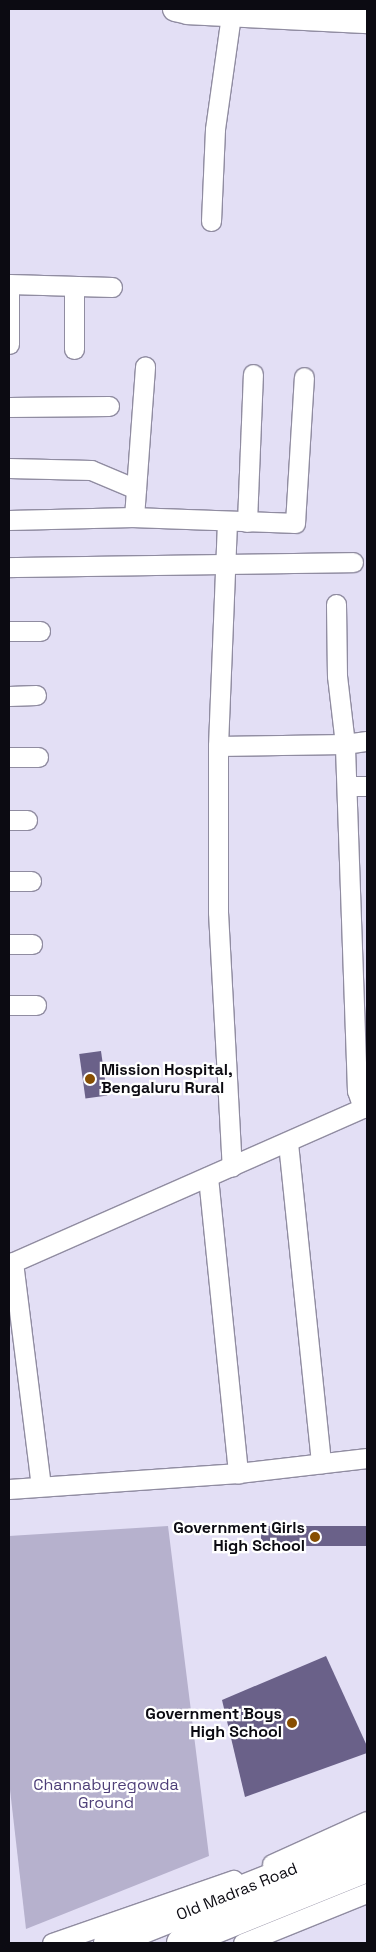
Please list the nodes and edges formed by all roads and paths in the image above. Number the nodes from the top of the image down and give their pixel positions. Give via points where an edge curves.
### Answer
1 (175, 9) edge
2 (231, 15) junction
3 (367, 15) edge
4 (367, 21) edge
5 (211, 221) dead end
6 (9, 284) edge
7 (74, 286) junction
8 (112, 287) dead end
9 (9, 344) edge
10 (74, 349) dead end
11 (145, 366) dead end
12 (253, 374) dead end
13 (304, 377) dead end
14 (109, 406) dead end
15 (9, 407) edge
16 (9, 468) edge
17 (136, 489) junction
18 (134, 517) junction
19 (9, 520) edge
20 (227, 522) junction
21 (248, 522) junction
22 (353, 562) dead end
23 (226, 564) junction
24 (9, 567) edge
25 (336, 604) dead end
26 (9, 631) edge
27 (40, 631) dead end
28 (36, 695) dead end
29 (9, 696) edge
30 (367, 741) edge
31 (345, 744) junction
32 (218, 746) junction
33 (9, 757) edge
34 (38, 757) dead end
35 (348, 786) junction
36 (367, 786) edge
37 (9, 881) edge
38 (30, 881) dead end
39 (9, 944) edge
40 (32, 944) dead end
41 (9, 1005) edge
42 (36, 1005) dead end
43 (365, 1107) edge
44 (288, 1143) junction
45 (232, 1167) junction
46 (208, 1177) junction
47 (11, 1263) edge
48 (367, 1458) edge
49 (321, 1463) junction
50 (238, 1473) junction
51 (41, 1486) junction
52 (9, 1489) edge
53 (367, 1821) edge
54 (367, 1840) edge
55 (367, 1868) edge
56 (367, 1893) edge
57 (264, 1939) edge
58 (52, 1943) edge
59 (108, 1943) edge
60 (182, 1943) edge

1 - 2 main road
2 - 4 main road
2 - 5 street via 215,130
3 - 4 street
6 - 7 street
6 - 9 street
7 - 8 street
7 - 10 street
11 - 17 street
12 - 21 street
13 - 21 street via 295,523
14 - 15 street
16 - 17 street via 92,470
17 - 18 street
18 - 19 street
18 - 20 street
20 - 21 street
20 - 23 street
22 - 23 street
23 - 24 street
23 - 32 street
25 - 31 street via 337,676
26 - 27 street
28 - 29 street
30 - 31 street
31 - 32 street
31 - 35 street
32 - 45 street via 218,912
33 - 34 street
35 - 36 street
35 - 43 street via 347,853 357,1091
37 - 38 street
39 - 40 street
41 - 42 street
43 - 44 street
44 - 45 street
44 - 49 street
45 - 46 street
46 - 47 street
46 - 50 street
47 - 51 street
48 - 49 street
49 - 50 street
50 - 51 street
51 - 52 street
53 - 58 street via 257,1871
54 - 59 highway, Old Madras Road
55 - 60 highway, Old Madras Road
56 - 57 street

